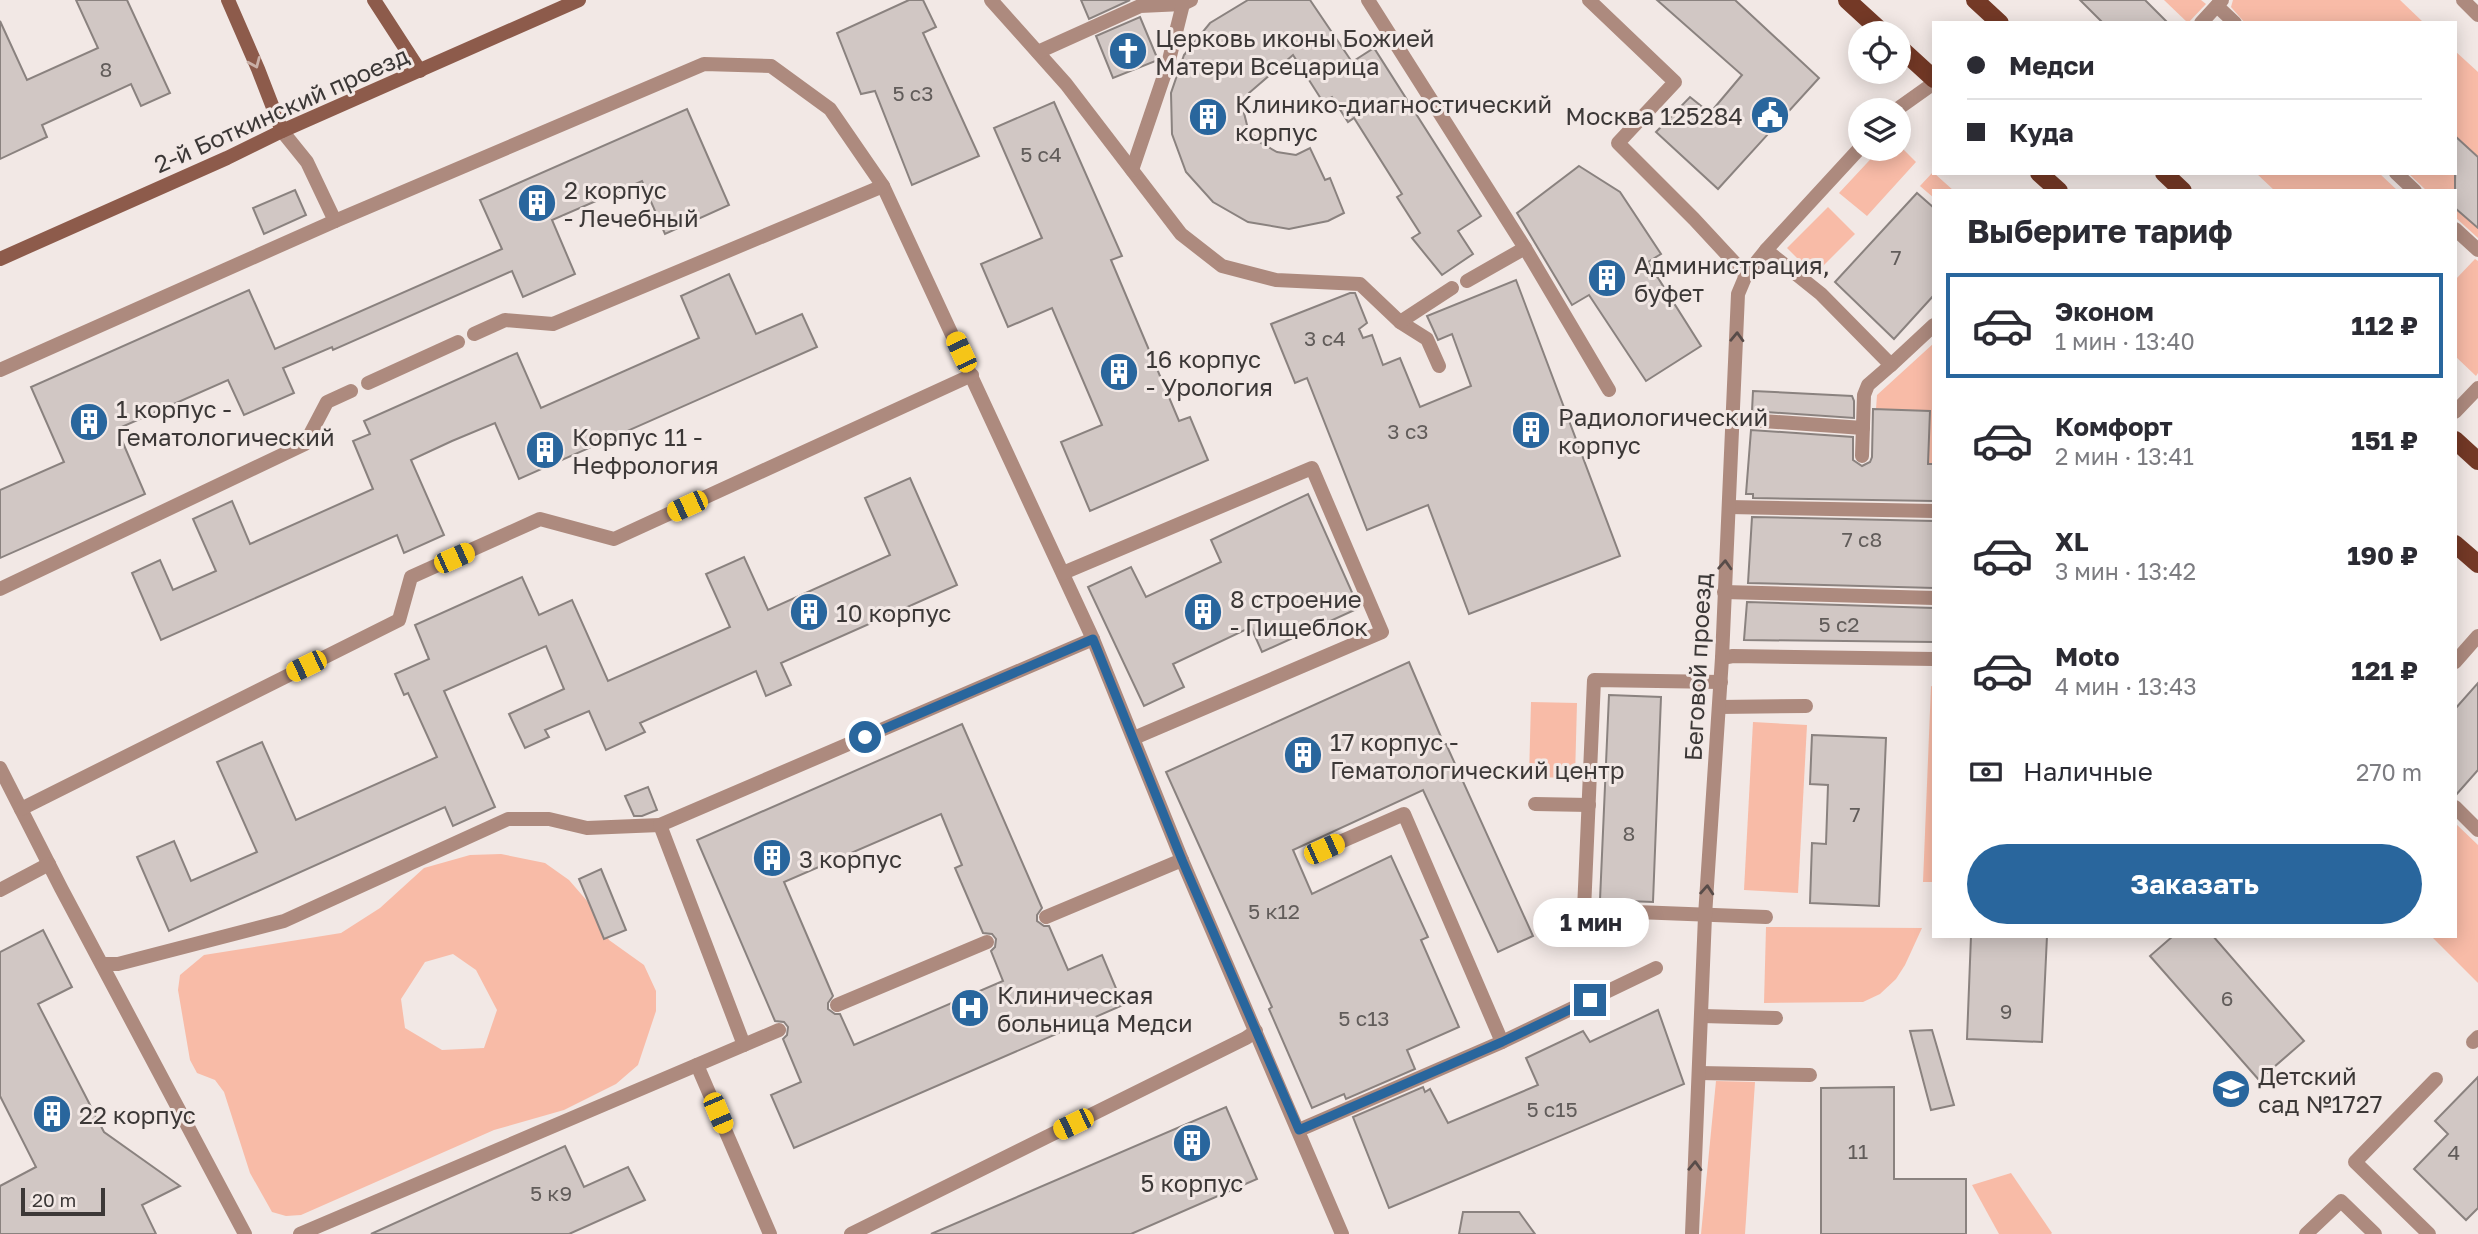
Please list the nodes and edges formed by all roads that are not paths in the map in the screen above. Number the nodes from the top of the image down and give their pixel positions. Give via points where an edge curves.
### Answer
1 (228, 0) edge
2 (374, 0) edge
3 (579, 0) edge
4 (991, 0) edge
5 (1368, 0) edge
6 (1589, 0) edge
7 (1847, 0) edge
8 (1975, 0) edge
9 (2463, 0) edge
10 (1187, 2) edge
11 (2220, 3) edge
12 (2478, 15) edge
13 (1870, 21) edge
14 (1998, 21) edge
15 (2203, 21) edge
16 (2234, 21) edge
17 (1038, 52) junction
18 (1911, 59) edge
19 (420, 71) junction
20 (1932, 79) edge
21 (1932, 83) edge
22 (1911, 99) edge
23 (282, 131) junction
24 (1848, 161) edge
25 (1132, 170) junction
26 (2041, 175) edge
27 (2166, 175) edge
28 (2398, 175) edge
29 (883, 186) junction
30 (2057, 189) edge
31 (2181, 189) edge
32 (2413, 189) edge
33 (334, 221) junction
34 (2457, 231) edge
35 (1525, 248) junction
36 (1766, 250) junction
37 (2478, 250) edge
38 (0, 259) edge
39 (1746, 275) junction
40 (1467, 281) dead end
41 (1452, 288) dead end
42 (1400, 322) junction
43 (1932, 327) edge
44 (474, 334) dead end
45 (457, 342) dead end
46 (1891, 365) junction
47 (1439, 366) dead end
48 (0, 370) edge
49 (972, 375) junction
50 (368, 383) dead end
51 (2478, 388) edge
52 (1609, 390) dead end
53 (351, 391) dead end
54 (2457, 410) edge
55 (1734, 419) junction
56 (1863, 428) junction
57 (2457, 442) edge
58 (1862, 456) dead end
59 (2478, 461) edge
60 (1729, 507) junction
61 (1932, 511) edge
62 (2457, 546) edge
63 (2478, 564) edge
64 (1063, 573) junction
65 (0, 589) edge
66 (1724, 592) junction
67 (1932, 598) edge
68 (2478, 636) edge
69 (1093, 639) junction
70 (1722, 658) junction
71 (1932, 659) edge
72 (2457, 660) edge
73 (1721, 682) junction
74 (1806, 706) dead end
75 (1719, 707) junction
76 (1134, 738) junction
77 (0, 768) edge
78 (1535, 804) dead end
79 (1589, 805) junction
80 (21, 808) junction
81 (2457, 809) edge
82 (660, 825) junction
83 (2478, 830) edge
84 (1324, 849) dead end
85 (1182, 860) junction
86 (49, 864) junction
87 (0, 890) edge
88 (1705, 916) junction
89 (1045, 917) dead end
90 (1766, 917) dead end
91 (987, 942) dead end
92 (102, 964) junction
93 (1656, 968) dead end
94 (837, 1005) dead end
95 (1702, 1016) junction
96 (1776, 1018) dead end
97 (779, 1030) dead end
98 (1256, 1031) junction
99 (1502, 1042) junction
100 (744, 1045) junction
101 (697, 1065) junction
102 (1699, 1073) junction
103 (1810, 1075) dead end
104 (2436, 1079) dead end
105 (1299, 1130) junction
106 (245, 1234) edge
107 (300, 1234) edge
108 (770, 1234) edge
109 (851, 1234) edge
110 (1342, 1234) edge
111 (1692, 1234) edge
112 (2306, 1234) edge
113 (2375, 1234) edge
114 (2429, 1234) edge

1 -> 23 street
2 - 19 street
3 - 19 street, 2-й Боткинский проезд
4 - 17 street
5 - 35 street
6 - 39 street via 1675,82 1618,143
7 - 13 main road
8 - 14 main road
9 - 12 street
10 - 17 street via 1140,6
10 - 25 street
11 - 15 street
11 - 16 street
17 - 25 street
18 - 20 main road
19 - 23 street, 2-й Боткинский проезд
21 - 22 street
23 - 33 street via 307,162
23 - 38 street, 2-й Боткинский проезд
24 - 36 street, Беговой проезд
25 - 42 street via 1181,234 1222,266 1276,280 1360,284
26 - 30 main road
27 - 31 main road
28 - 32 street
29 - 33 street via 830,109 771,66 704,64
29 - 44 street via 553,324 505,320
29 - 49 street
33 - 48 street
34 - 37 street
35 - 40 street
35 - 52 street
36 - 39 street, Беговой проезд
36 - 46 street via 1821,294
55 -> 39 street, Беговой проезд via 1738,294
41 - 42 street
42 - 47 street via 1427,339
43 - 46 street
45 - 50 street
46 - 56 street via 1868,385
49 - 64 street
49 - 80 street via 614,539 540,519 411,577 399,620
51 - 54 street
53 - 65 street via 327,402 305,444
55 - 56 street
55 - 60 street, Беговой проезд
56 - 58 street
57 - 59 main road
60 - 61 street
66 -> 60 street, Беговой проезд
62 - 63 main road
64 - 69 street
64 - 76 street via 1312,468 1382,632
66 - 67 street
66 - 70 street, Беговой проезд
68 - 72 street
69 - 76 street
69 - 82 street
70 - 71 street
70 - 73 street, Беговой проезд
73 - 75 street, Беговой проезд
73 - 79 street via 1594,680
74 - 75 street
88 -> 75 street, Беговой проезд
76 - 85 street
77 - 80 street
78 - 79 street
79 - 88 street via 1584,910
80 - 86 street
81 - 83 street
82 - 92 street via 587,828 550,819 508,819 284,921 118,964
82 - 100 street
84 - 99 street via 1404,814
85 - 89 street
85 - 98 street
86 - 87 street
86 - 92 street
88 - 90 street
88 - 95 street, Беговой проезд
91 - 94 street
92 - 106 street
93 - 99 street
95 - 96 street
95 - 102 street, Беговой проезд
97 - 100 street
98 - 105 street
98 - 109 street
99 - 105 street
100 - 101 street
101 - 107 street
101 - 108 street
102 - 103 street
111 -> 102 street, Беговой проезд
104 - 114 street via 2355,1162
105 - 110 street
112 - 113 street via 2341,1201

